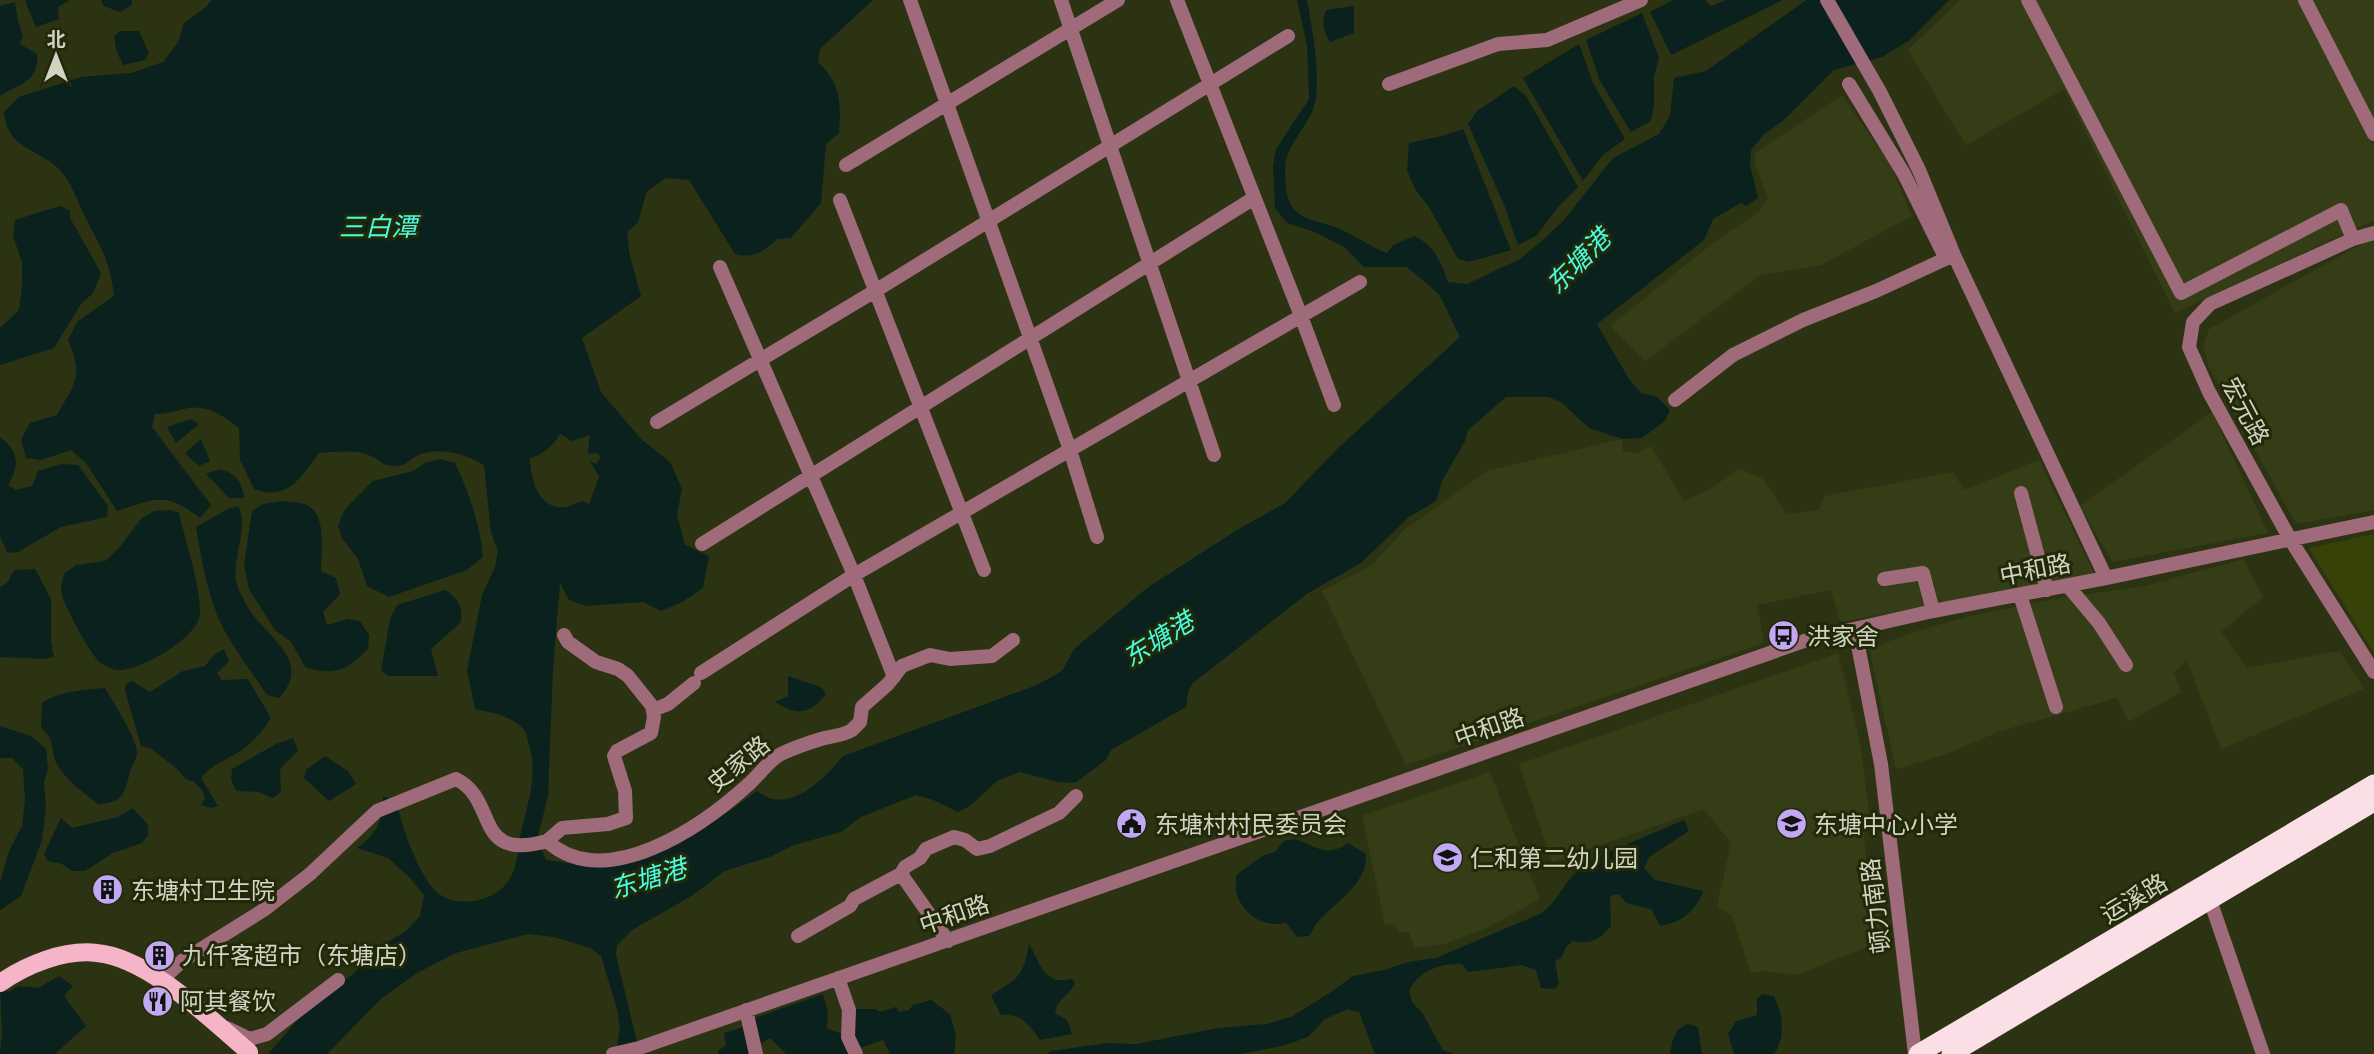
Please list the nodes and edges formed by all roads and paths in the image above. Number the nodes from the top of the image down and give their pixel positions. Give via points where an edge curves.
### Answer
1 (910, 0) edge
2 (1061, 0) edge
3 (1118, 0) edge
4 (1177, 0) edge
5 (1641, 0) edge
6 (1827, 0) edge
7 (2028, 0) edge
8 (2305, 0) edge
9 (1070, 29) junction
10 (1288, 36) dead end
11 (1210, 83) junction
12 (1389, 83) dead end
13 (1849, 84) dead end
14 (947, 104) junction
15 (2374, 134) edge
16 (1109, 146) junction
17 (846, 165) dead end
18 (1254, 198) junction
19 (840, 200) dead end
20 (988, 221) junction
21 (2374, 233) edge
22 (2353, 239) junction
23 (1950, 257) junction
24 (1149, 265) junction
25 (720, 267) dead end
26 (1360, 282) dead end
27 (875, 291) junction
28 (1301, 316) junction
29 (1030, 340) junction
30 (760, 359) junction
31 (1188, 381) junction
32 (1675, 400) dead end
33 (1334, 405) dead end
34 (920, 408) junction
35 (657, 422) dead end
36 (1070, 450) junction
37 (1214, 455) dead end
38 (811, 476) junction
39 (2021, 493) dead end
40 (961, 513) junction
41 (2374, 522) edge
42 (1097, 537) dead end
43 (2290, 539) junction
44 (702, 544) dead end
45 (984, 569) dead end
46 (854, 575) junction
47 (2106, 578) junction
48 (1884, 579) dead end
49 (2068, 586) junction
50 (2047, 590) junction
51 (2020, 595) junction
52 (1933, 611) junction
53 (1855, 630) junction
54 (564, 635) dead end
55 (1013, 640) dead end
56 (2126, 665) dead end
57 (2374, 672) edge
58 (894, 677) junction
59 (2056, 707) dead end
60 (653, 710) junction
61 (2374, 784) edge
62 (1076, 796) dead end
63 (2374, 802) edge
64 (547, 841) junction
65 (901, 874) junction
66 (2210, 900) junction
67 (798, 936) dead end
68 (948, 940) junction
69 (838, 978) junction
70 (162, 980) junction
71 (338, 980) dead end
72 (0, 983) edge
73 (747, 1010) junction
74 (216, 1024) junction
75 (244, 1053) edge
76 (613, 1054) edge
77 (756, 1054) edge
78 (856, 1054) edge
79 (1916, 1054) edge
80 (1951, 1054) edge
81 (2263, 1054) edge

1 - 14 street
2 - 9 street
3 - 9 street
4 - 11 street
5 - 12 street via 1547,40 1498,44
6 - 23 street via 1919,170
7 - 22 street via 2181,293 2341,210
8 - 15 street
9 - 14 street
9 - 16 street
10 - 11 street
11 - 16 street
11 - 18 street
13 - 23 street
14 - 17 street
14 - 20 street
16 - 20 street
16 - 24 street
18 - 24 street
18 - 28 street
19 - 27 street
20 - 27 street
20 - 29 street
21 - 22 street, 宏元路
22 - 43 street, 宏元路 via 2210,304 2193,322 2189,347 2209,392
23 - 32 street via 1732,355
23 - 47 street
24 - 29 street
24 - 31 street
25 - 30 street
26 - 28 street
27 - 30 street
27 - 34 street
28 - 31 street
28 - 33 street
29 - 34 street
29 - 36 street
30 - 35 street
30 - 38 street
31 - 36 street
31 - 37 street
34 - 38 street
34 - 40 street
36 - 40 street
36 - 42 street
38 - 44 street
38 - 46 street
39 - 50 street
40 - 45 street
40 - 46 street
41 - 43 street, 中和路
43 - 47 street, 中和路
43 - 57 street, 宏元路
46 - 58 street
46 - 60 street
47 - 49 street, 中和路
48 - 52 street via 1923,573
49 - 50 street, 中和路
49 - 56 street
50 - 51 street, 中和路
51 - 52 street, 中和路
51 - 59 street
52 - 53 street, 中和路
53 - 68 street, 中和路 via 1810,639
53 - 79 street, 顿力南路 via 1881,764
54 - 60 street via 596,662 628,676
55 - 58 street, 史家路 via 992,656 950,659 930,655 902,666
58 - 64 street, 史家路 via 862,707 860,722 852,730 779,755 750,783 671,841 632,857 595,861 560,853
60 - 64 street via 651,733 614,757 625,791 626,818 562,828
61 - 79 highway, 运溪路
62 - 65 street via 1059,813 990,846 977,849 954,837 926,849
63 - 66 highway, 运溪路
64 - 70 street via 507,844 493,834 468,784 456,779 443,783 377,811 310,874 265,909 182,961
65 - 67 street
65 - 68 street
66 - 80 highway, 运溪路
66 - 81 street
68 - 69 street, 中和路
69 - 73 street, 中和路
69 - 78 street
70 - 72 main road via 99,953 80,952 39,962
70 - 74 main road
71 - 74 street via 267,1034 250,1039
73 - 76 street, 中和路
73 - 77 street
74 - 75 main road

